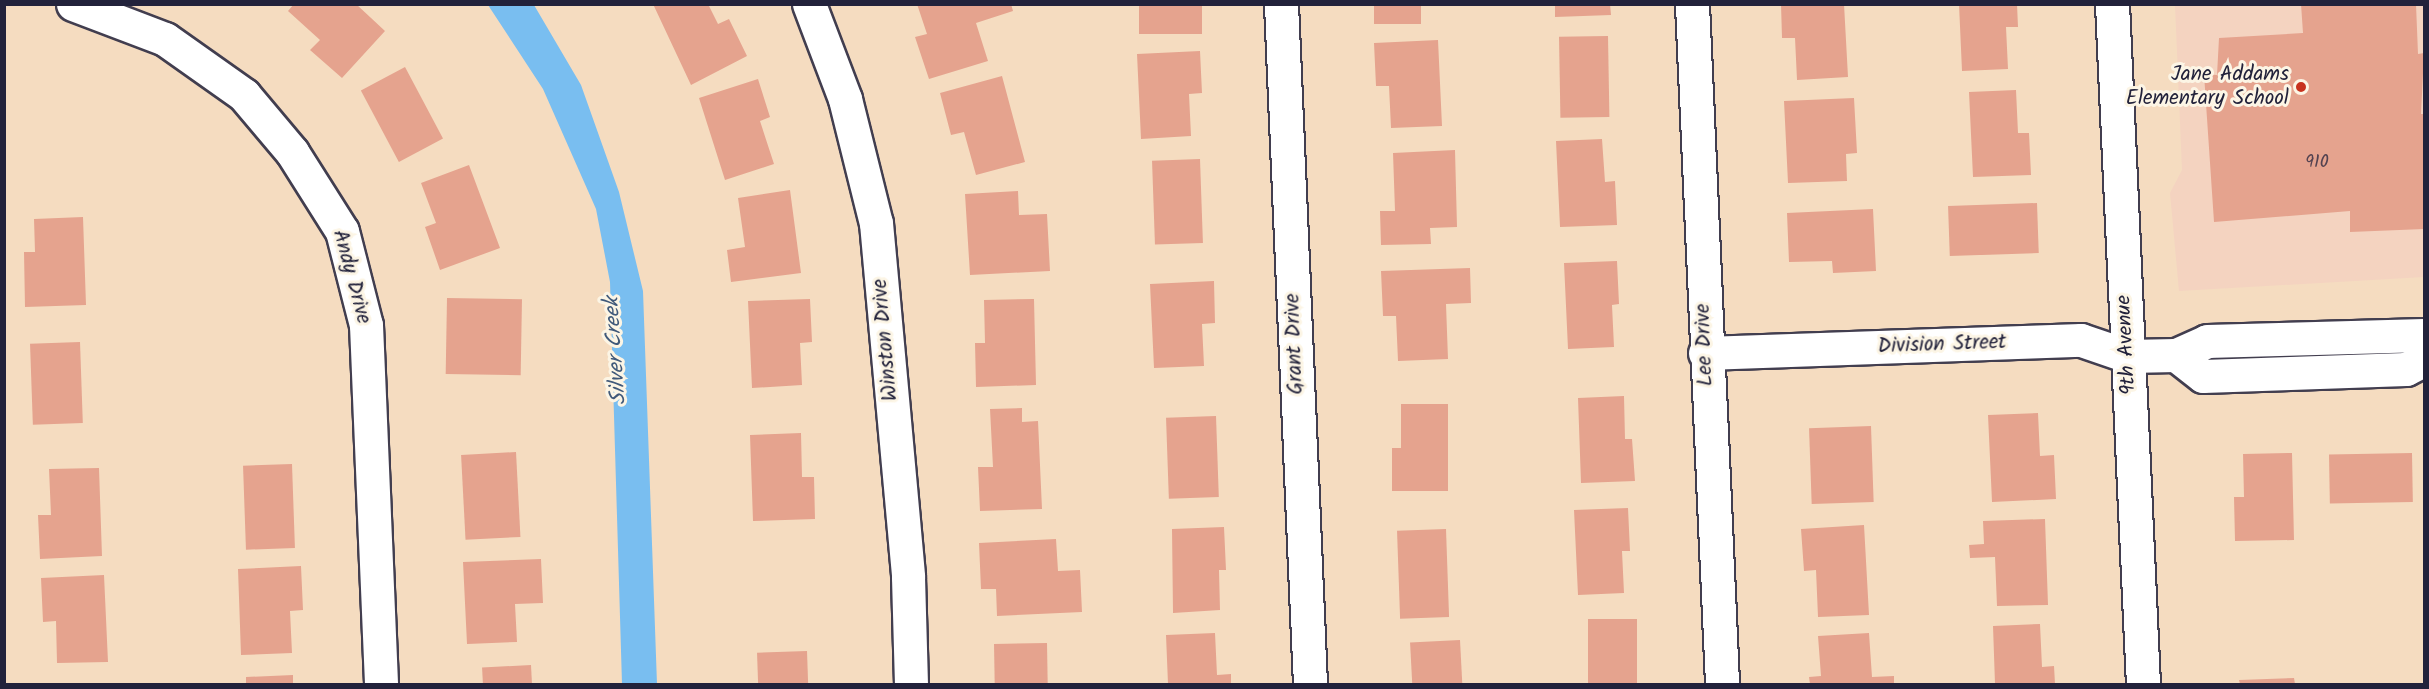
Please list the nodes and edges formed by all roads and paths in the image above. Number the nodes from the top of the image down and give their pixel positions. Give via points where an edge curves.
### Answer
1 (73, 4) edge
2 (809, 4) edge
3 (1281, 4) edge
4 (1692, 4) edge
5 (2112, 4) edge
6 (2424, 335) edge
7 (1705, 353) junction
8 (2176, 355) junction
9 (2128, 356) junction
10 (2424, 360) edge
11 (381, 684) edge
12 (911, 684) edge
13 (1310, 684) edge
14 (1722, 684) edge
15 (2143, 684) edge

1 - 11 street, Andy Drive via 165,39 244,95 292,152 342,231 366,325
2 - 12 street, Winston Drive via 845,99 876,223 908,577
3 - 13 street, Grant Drive
4 - 7 street, Lee Drive
5 - 9 street, 9th Avenue
6 - 8 street, Division Street via 2207,341
7 - 9 street, Division Street via 2080,340
7 - 14 street, Lee Drive
8 - 9 street, Division Street
8 - 10 street via 2204,376 2406,369
9 - 15 street, 9th Avenue

